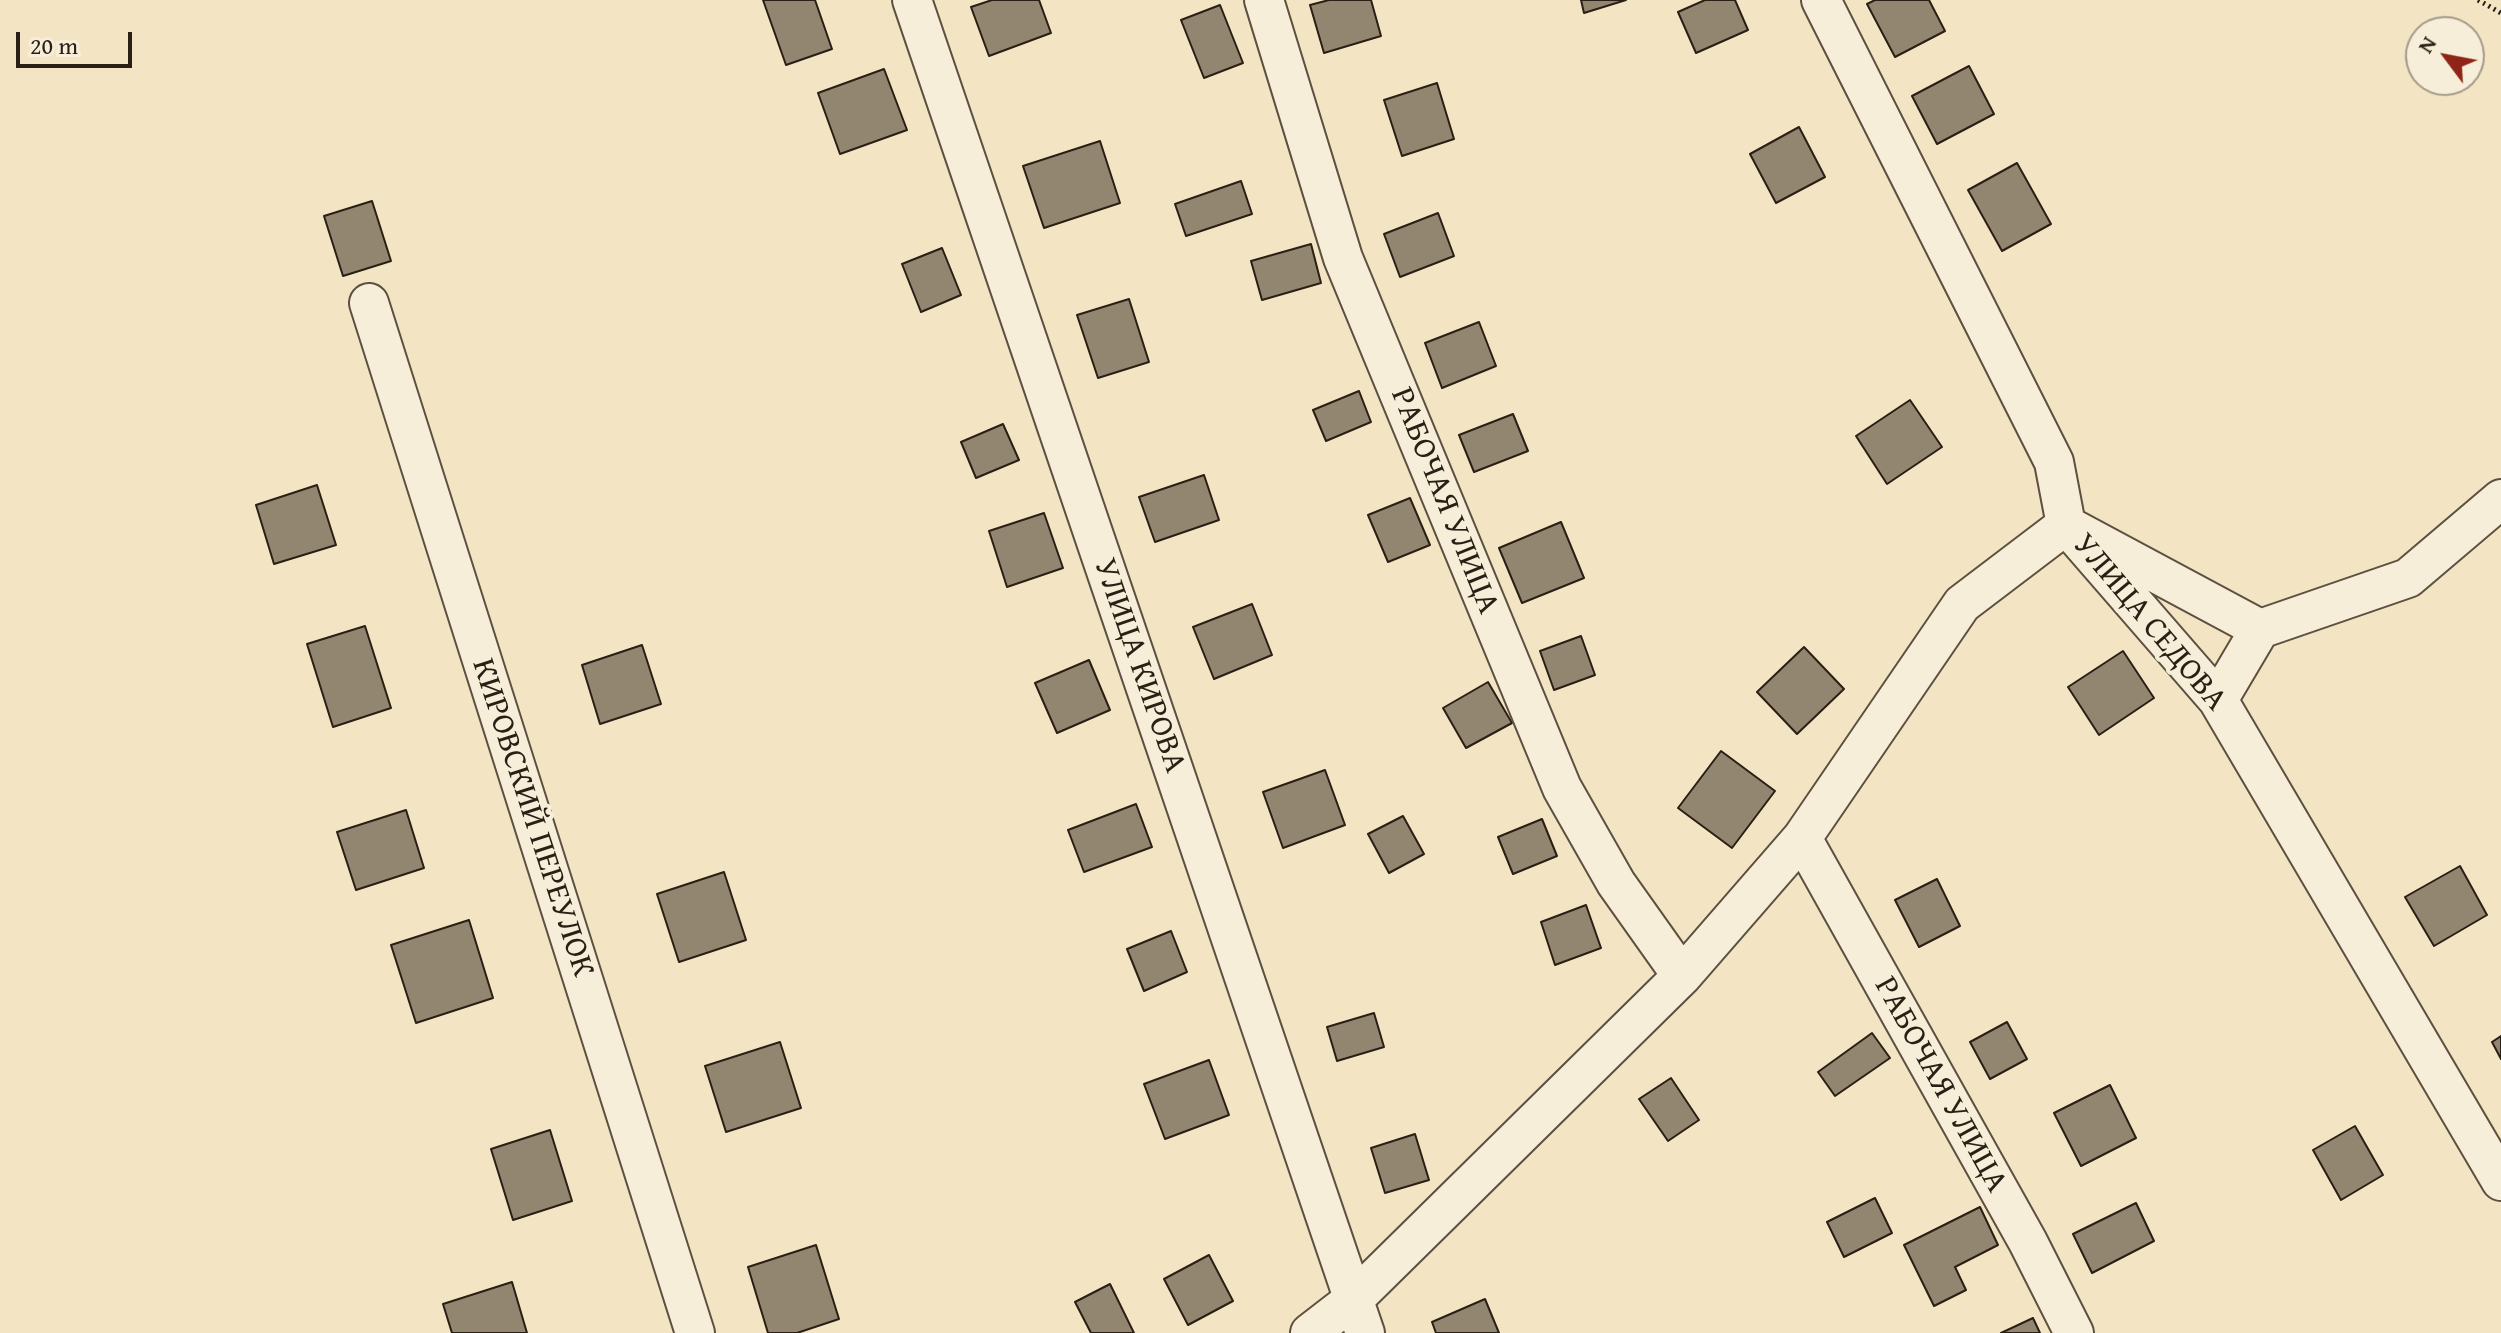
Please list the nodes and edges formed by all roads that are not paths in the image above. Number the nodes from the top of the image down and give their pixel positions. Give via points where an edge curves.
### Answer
1 (912, 0) edge
2 (1264, 0) edge
3 (1821, 0) edge
4 (369, 303) dead end
5 (2501, 499) edge
6 (2066, 525) junction
7 (2260, 629) junction
8 (2218, 700) junction
9 (1802, 838) junction
10 (1682, 976) junction
11 (2501, 1181) edge
12 (1359, 1316) edge
13 (695, 1333) edge
14 (1310, 1333) edge
15 (2074, 1333) edge

1 - 12 street, УЛИЦА КИРОВА
2 - 10 street, РАБОЧАЯ УЛИЦА via 1343,258 1562,788 1616,883
3 - 6 street, УЛИЦА СЕДОВА via 2054,462
4 - 13 street, КИРОВСКИЙ ПЕРЕУЛОК
5 - 7 street via 2408,578
6 - 7 street
6 - 8 street, УЛИЦА СЕДОВА
6 - 9 street via 1962,604
7 - 8 street
8 - 11 street, УЛИЦА СЕДОВА
9 - 10 street
9 - 15 street, РАБОЧАЯ УЛИЦА
10 - 12 street
12 - 14 street

